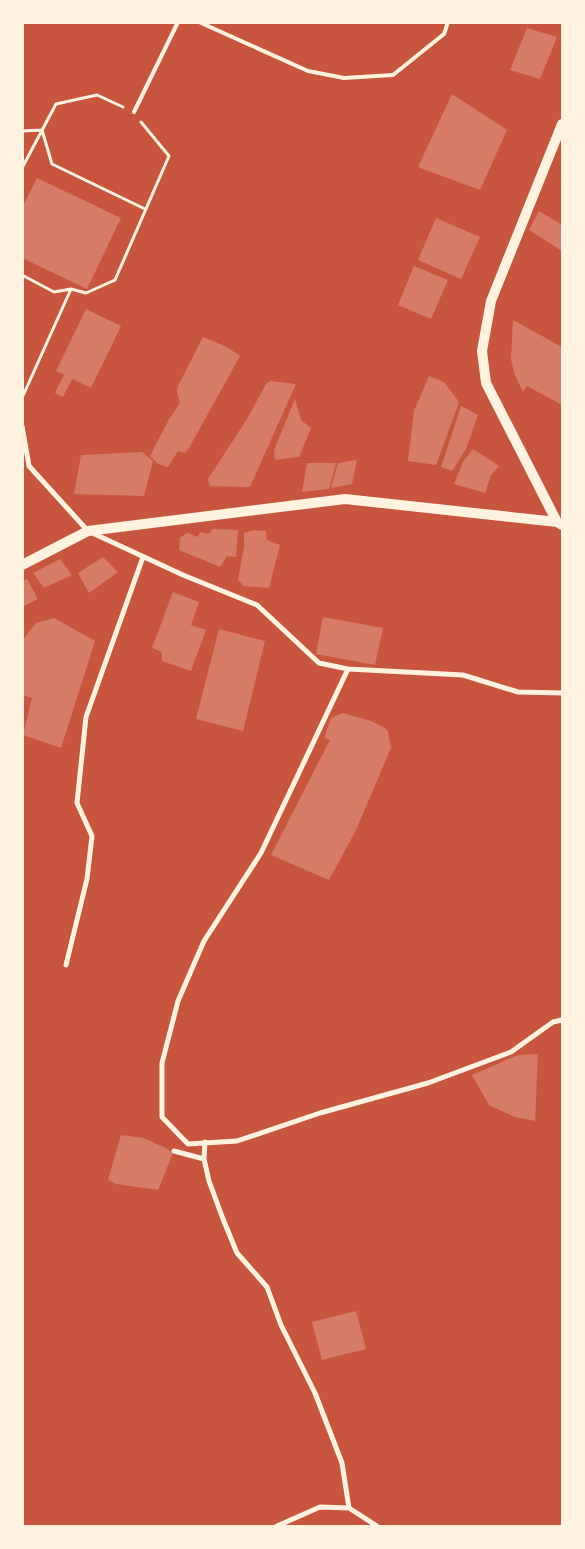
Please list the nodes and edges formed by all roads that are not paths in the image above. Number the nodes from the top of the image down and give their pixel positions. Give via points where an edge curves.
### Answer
1 (178, 22) edge
2 (199, 22) edge
3 (448, 22) edge
4 (134, 112) road end
5 (562, 124) edge
6 (22, 426) edge
7 (560, 524) edge
8 (88, 531) junction
9 (144, 557) junction
10 (22, 565) edge
11 (348, 669) junction
12 (562, 693) edge
13 (66, 965) dead end
14 (562, 1020) edge
15 (206, 1142) junction
16 (174, 1151) dead end
17 (204, 1159) junction
18 (349, 1508) junction
19 (277, 1526) edge
20 (377, 1526) edge

1 - 4 lane
2 - 3 lane via 308,71 344,78 394,75 444,34
5 - 7 main road via 491,301 482,351 486,383
6 - 8 street via 28,466
7 - 8 main road via 345,499
8 - 9 street
8 - 10 main road
9 - 11 street via 257,605 319,663
9 - 13 street via 86,717 77,803 92,836 87,879
11 - 12 street via 464,675 518,692
11 - 15 street via 261,853 204,941 178,1002 162,1063 162,1117 188,1144
14 - 15 street via 553,1022 511,1052 428,1082 237,1140
15 - 17 street
16 - 17 street
17 - 18 street via 209,1181 237,1253 267,1287 280,1326 315,1393 342,1463
18 - 19 street via 320,1507
18 - 20 street

